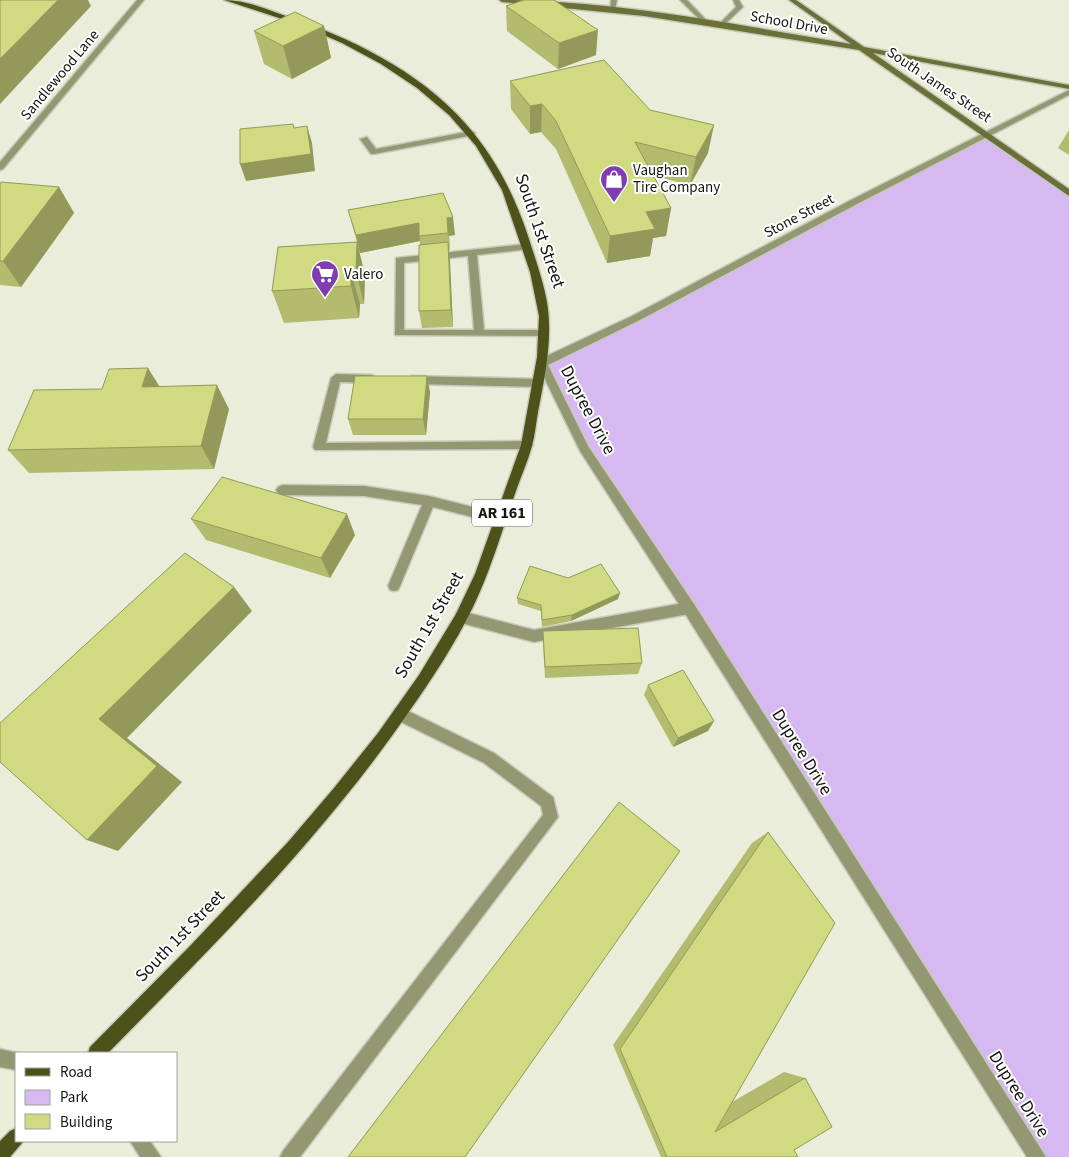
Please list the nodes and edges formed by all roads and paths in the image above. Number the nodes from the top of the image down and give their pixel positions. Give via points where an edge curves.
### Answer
1 (141, 0) edge
2 (228, 0) edge
3 (502, 0) edge
4 (614, 0) edge
5 (683, 0) edge
6 (736, 0) edge
7 (792, 0) edge
8 (565, 3) edge
9 (613, 10) junction
10 (706, 23) junction
11 (721, 25) junction
12 (864, 50) junction
13 (1069, 87) edge
14 (1069, 92) edge
15 (471, 133) junction
16 (987, 135) junction
17 (364, 139) dead end
18 (0, 167) edge
19 (1069, 193) edge
20 (526, 247) junction
21 (472, 252) junction
22 (480, 334) junction
23 (543, 334) junction
24 (542, 363) junction
25 (384, 379) edge
26 (404, 380) edge
27 (539, 383) junction
28 (527, 445) junction
29 (282, 490) dead end
30 (429, 501) junction
31 (500, 519) junction
32 (394, 586) dead end
33 (688, 608) junction
34 (462, 617) junction
35 (400, 714) junction
36 (97, 1052) edge
37 (0, 1058) edge
38 (15, 1060) edge
39 (15, 1138) edge
40 (140, 1142) edge
41 (0, 1154) edge
42 (152, 1157) edge
43 (289, 1157) edge
44 (1037, 1157) edge

1 - 18 street, Sandlewood Lane
2 - 15 main road, South 1st Street / AR 161 via 305,23 352,45 418,86
3 - 8 street, School Drive
4 - 9 street
5 - 10 street
6 - 11 street via 740,7
7 - 12 street, South James Street
8 - 9 street, School Drive
9 - 10 street, School Drive
10 - 11 street, School Drive
11 - 12 street, School Drive
12 - 13 street, School Drive
12 - 16 street, South James Street
14 - 16 street, Stone Street
15 - 17 street via 374,152
15 - 20 main road, South 1st Street / AR 161 via 500,176
16 - 19 street, South James Street
16 - 24 street, Stone Street via 636,318
20 - 21 street
20 - 23 main road, South 1st Street / AR 161 via 542,302
21 - 22 street
21 - 22 street via 399,260 399,333
22 - 23 street
23 - 24 main road, South 1st Street / AR 161
24 - 27 main road, South 1st Street / AR 161
24 - 33 street, Dupree Drive via 584,448
25 - 28 street via 336,378 319,447
26 - 27 street
27 - 28 main road, South 1st Street / AR 161
28 - 31 main road, South 1st Street / AR 161
29 - 30 street via 364,491
30 - 31 street
30 - 32 street
31 - 34 main road, South 1st Street / AR 161 via 482,574
33 - 34 street via 534,636
33 - 44 street, Dupree Drive
34 - 35 main road, South 1st Street / AR 161
35 - 36 main road, South 1st Street / AR 161 via 327,811
35 - 43 street via 489,758 548,802 551,817
37 - 38 street
39 - 41 main road
40 - 42 street

